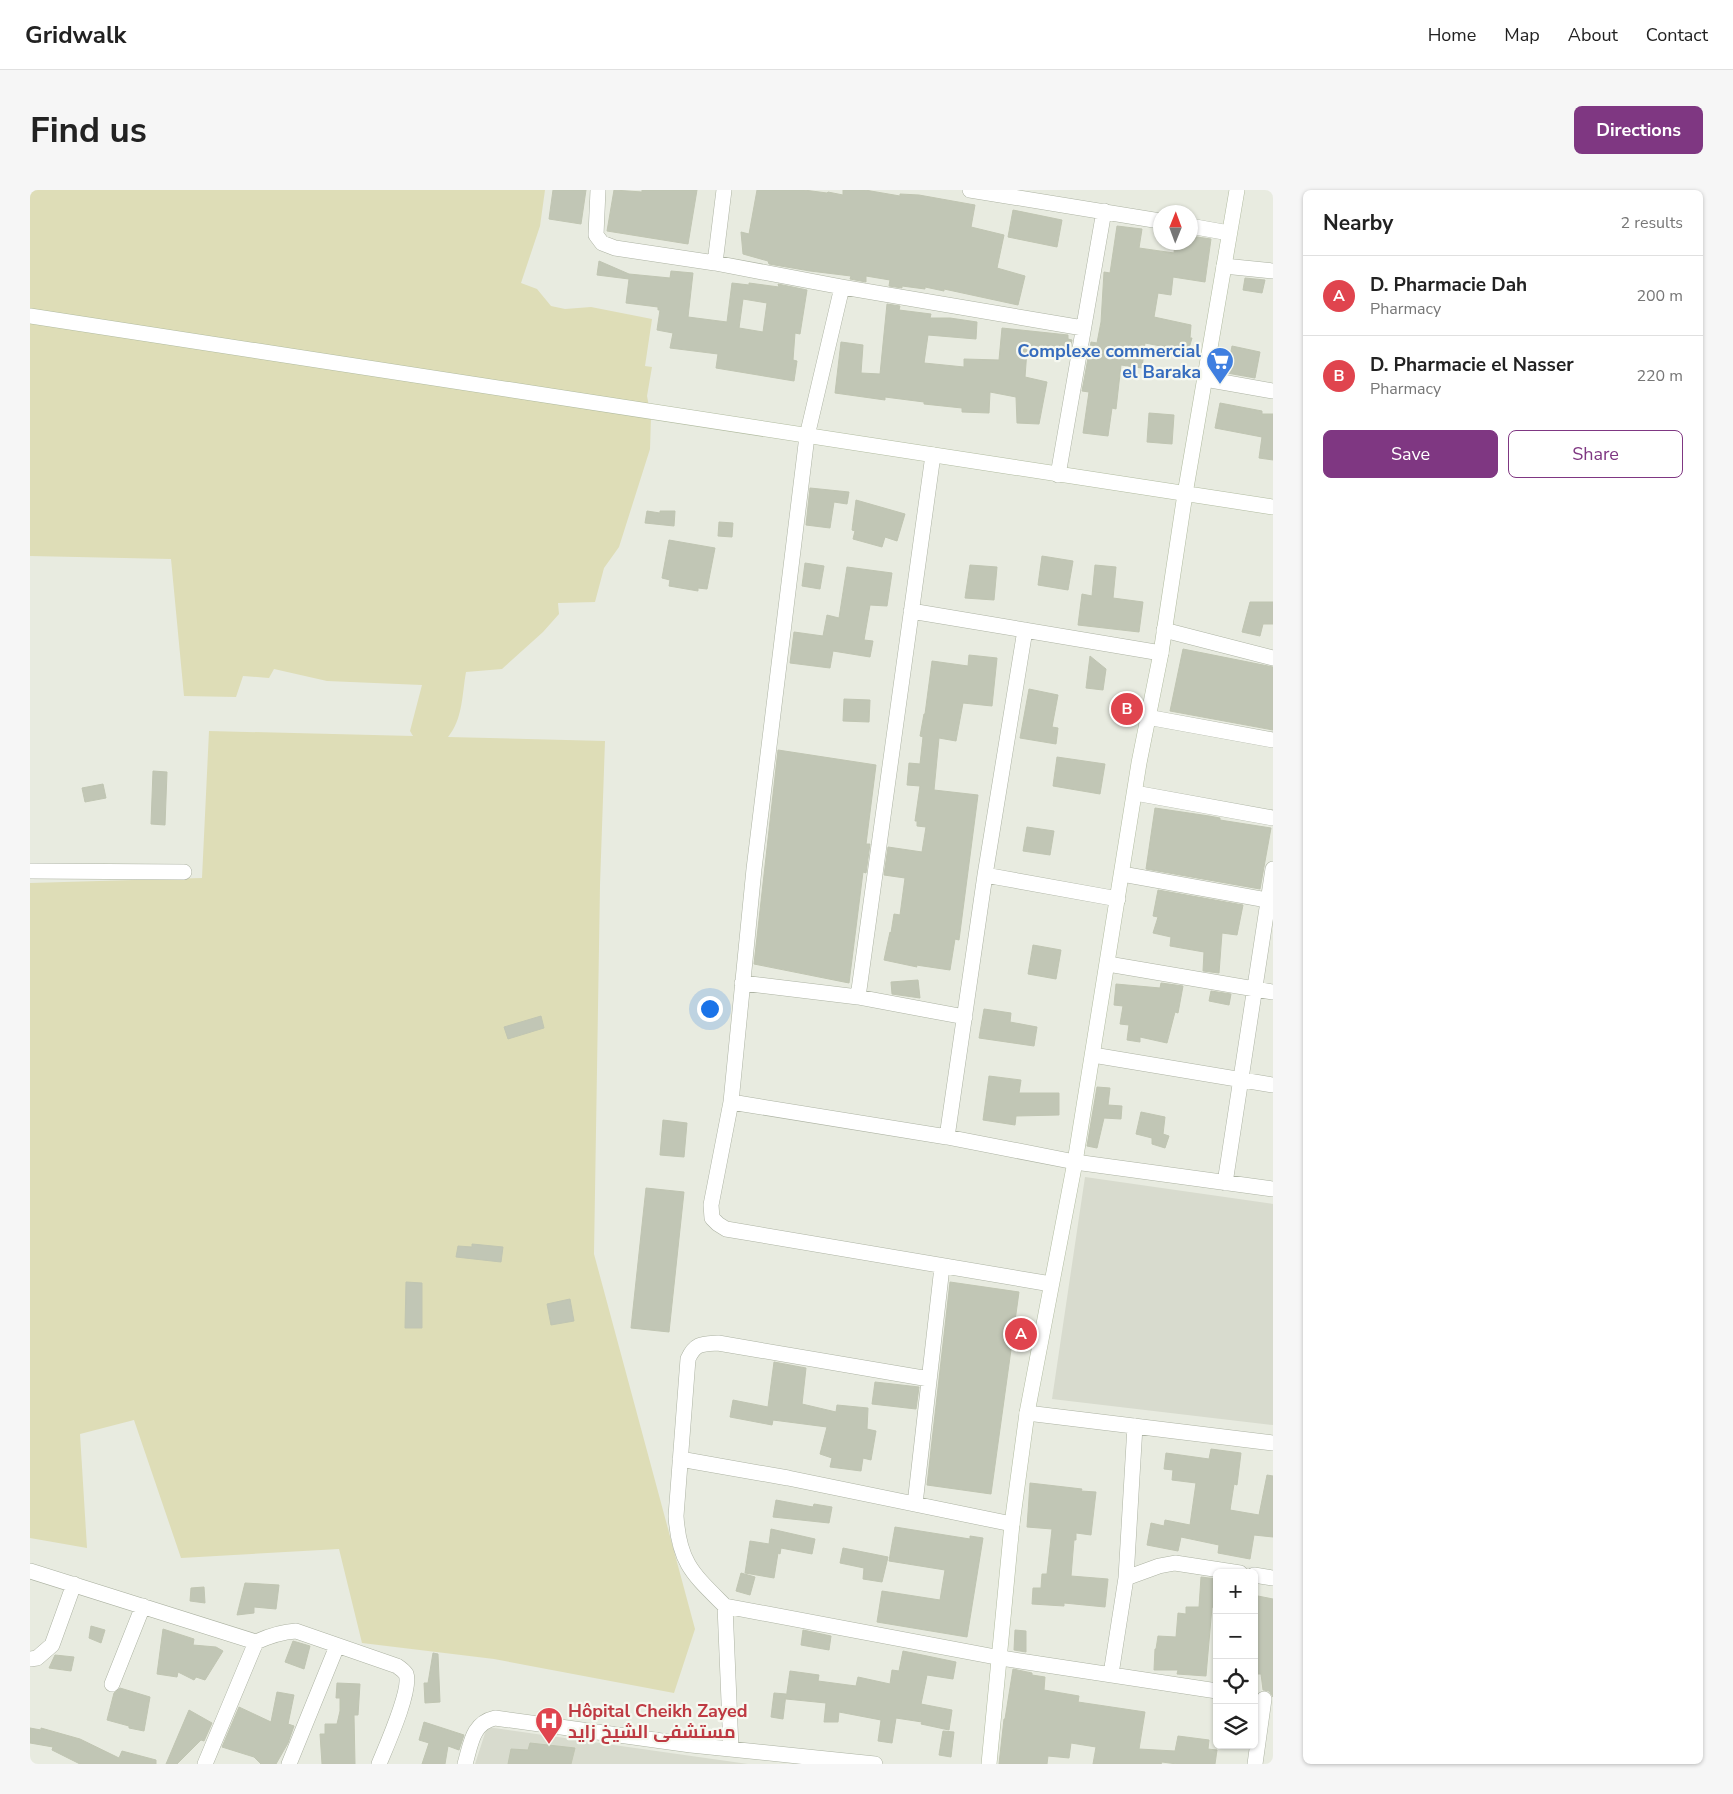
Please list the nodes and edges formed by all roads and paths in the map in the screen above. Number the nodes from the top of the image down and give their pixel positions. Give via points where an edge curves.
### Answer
1 (598, 190) edge
2 (724, 190) edge
3 (1237, 190) edge
4 (978, 191) edge
5 (1104, 211) junction
6 (1153, 220) edge
7 (1198, 227) edge
8 (1230, 232) junction
9 (715, 263) junction
10 (1224, 266) junction
11 (1273, 271) edge
12 (842, 287) junction
13 (30, 316) edge
14 (1082, 328) junction
15 (1205, 379) junction
16 (1273, 391) edge
17 (807, 436) junction
18 (933, 455) junction
19 (1058, 475) junction
20 (1185, 494) junction
21 (1273, 507) edge
22 (911, 611) junction
23 (1025, 630) junction
24 (1164, 630) junction
25 (1161, 653) junction
26 (1273, 658) edge
27 (1147, 717) junction
28 (1273, 740) edge
29 (1135, 793) junction
30 (1273, 818) edge
31 (1273, 869) edge
32 (30, 871) edge
33 (184, 872) dead end
34 (1122, 874) junction
35 (985, 875) junction
36 (1118, 899) junction
37 (1271, 901) edge
38 (1108, 964) junction
39 (742, 984) junction
40 (1256, 988) junction
41 (1273, 992) edge
42 (858, 997) junction
43 (965, 1017) junction
44 (1093, 1054) junction
45 (1241, 1080) junction
46 (1273, 1085) edge
47 (731, 1102) junction
48 (947, 1137) junction
49 (1075, 1162) junction
50 (1225, 1183) junction
51 (1273, 1189) edge
52 (942, 1266) junction
53 (1051, 1284) junction
54 (929, 1379) junction
55 (1027, 1413) junction
56 (1135, 1426) junction
57 (1273, 1443) edge
58 (680, 1459) junction
59 (915, 1504) junction
60 (1012, 1524) junction
61 (1214, 1569) edge
62 (30, 1571) edge
63 (1258, 1576) edge
64 (1126, 1578) junction
65 (1273, 1578) edge
66 (74, 1584) junction
67 (143, 1606) junction
68 (725, 1606) junction
69 (256, 1642) junction
70 (337, 1646) junction
71 (1001, 1658) junction
72 (30, 1659) edge
73 (1111, 1674) junction
74 (112, 1684) dead end
75 (1213, 1690) edge
76 (1264, 1699) edge
77 (731, 1749) junction
78 (205, 1764) edge
79 (289, 1764) edge
80 (379, 1764) edge
81 (465, 1764) edge
82 (876, 1764) edge
83 (989, 1764) edge
84 (1255, 1764) edge

1 - 9 street via 596,235 602,243
2 - 9 street
3 - 8 street
4 - 5 street
5 - 6 street
5 - 14 street
7 - 8 street
8 - 10 street
9 - 12 street
10 - 11 street
10 - 15 street
12 - 14 street
12 - 17 street
13 - 17 street
14 - 19 street
15 - 16 street
15 - 20 street
17 - 18 street
17 - 39 street
18 - 19 street
18 - 22 street
19 - 20 street
20 - 21 street
20 - 24 street
22 - 23 street
22 - 42 street
23 - 25 street
23 - 35 street
24 - 25 street
24 - 26 street
25 - 27 street
27 - 28 street
27 - 29 street
29 - 30 street
29 - 34 street
31 - 37 street
32 - 33 street
34 - 36 street
34 - 37 street
35 - 36 street
35 - 43 street
36 - 38 street
37 - 40 street
38 - 40 street
38 - 44 street
39 - 42 street
39 - 47 street
40 - 41 street
40 - 45 street
42 - 43 street
43 - 48 street
44 - 45 street
44 - 49 street
45 - 46 street
45 - 50 street
47 - 48 street
47 - 52 street via 711,1205 712,1218 718,1224 726,1229
48 - 49 street
49 - 50 street
49 - 53 street
50 - 51 street
52 - 53 street
52 - 54 street
53 - 55 street
54 - 58 street via 718,1343 703,1344 693,1348 688,1359
54 - 59 street
55 - 56 street
55 - 60 street
56 - 57 street
56 - 64 street
58 - 59 street
58 - 68 street via 676,1516 682,1556 697,1578
59 - 60 street
60 - 71 street
61 - 64 street via 1175,1563
62 - 66 street
63 - 65 street
64 - 73 street
66 - 67 street
66 - 72 street via 52,1645 44,1654
67 - 69 street
67 - 74 street
68 - 71 street
68 - 77 street
69 - 70 street via 272,1634 296,1631
69 - 78 street
70 - 79 street
70 - 80 street via 397,1666 405,1673 408,1684
71 - 73 street
71 - 83 street
73 - 75 street
76 - 84 street
77 - 81 street via 495,1718 485,1720 475,1731
77 - 82 street

